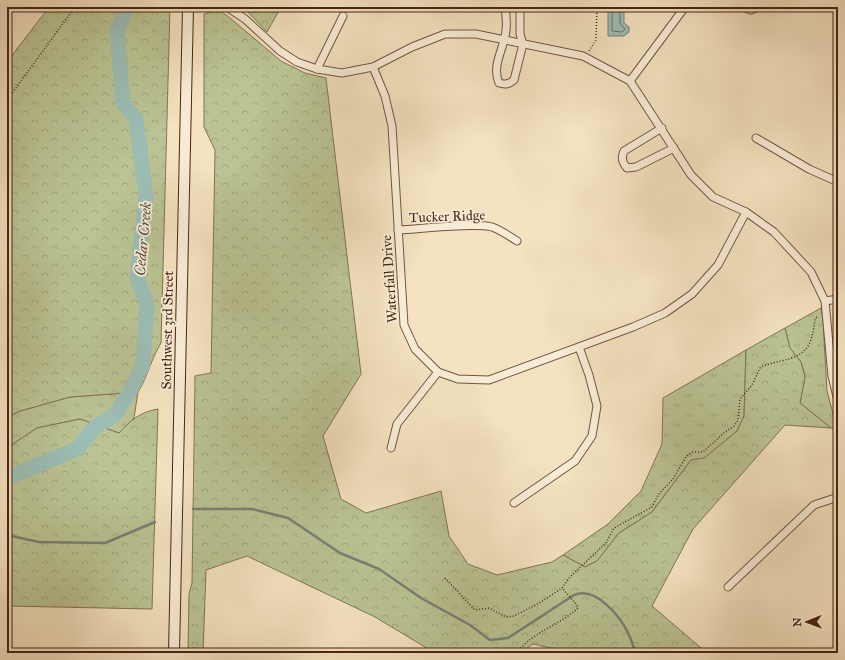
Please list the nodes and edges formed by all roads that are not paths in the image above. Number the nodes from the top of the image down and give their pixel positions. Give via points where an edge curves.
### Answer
1 (188, 7) edge
2 (227, 7) edge
3 (505, 7) edge
4 (520, 7) edge
5 (685, 7) edge
6 (743, 7) edge
7 (758, 7) edge
8 (343, 16) dead end
9 (503, 40) junction
10 (523, 44) junction
11 (373, 67) junction
12 (316, 69) junction
13 (630, 81) junction
14 (662, 128) junction
15 (756, 138) dead end
16 (674, 148) junction
17 (838, 182) edge
18 (746, 212) junction
19 (398, 230) junction
20 (517, 241) dead end
21 (838, 299) edge
22 (826, 301) junction
23 (579, 347) junction
24 (438, 372) junction
25 (838, 401) edge
26 (391, 448) dead end
27 (838, 497) edge
28 (514, 503) dead end
29 (728, 587) dead end
30 (174, 653) edge

1 - 30 main road, Southwest 3rd Street
2 - 12 street via 245,19 280,51 297,62
3 - 9 street via 506,31
4 - 10 street via 520,34
5 - 13 street
6 - 7 street via 751,10
8 - 12 street
9 - 10 street
9 - 10 street via 496,76 499,83 510,83 514,80
9 - 11 street via 476,34 445,34
10 - 13 street via 583,56
11 - 12 street via 342,73
11 - 19 street, Waterfall Drive via 385,96 392,126
13 - 14 street
14 - 16 street
14 - 16 street via 624,150 623,163 627,168 636,167
15 - 17 street via 809,169
16 - 18 street via 690,176 713,197
18 - 22 street via 774,232 811,272
18 - 23 street, Waterfall Drive via 718,265 692,294 665,312
19 - 20 street, Tucker Ridge via 491,227
19 - 24 street, Waterfall Drive via 404,325 415,349
21 - 22 street
22 - 25 street via 832,376
23 - 24 street, Waterfall Drive via 489,380 458,379
23 - 28 street via 596,406 592,436 575,461
24 - 26 street via 397,424
27 - 29 street via 814,505

